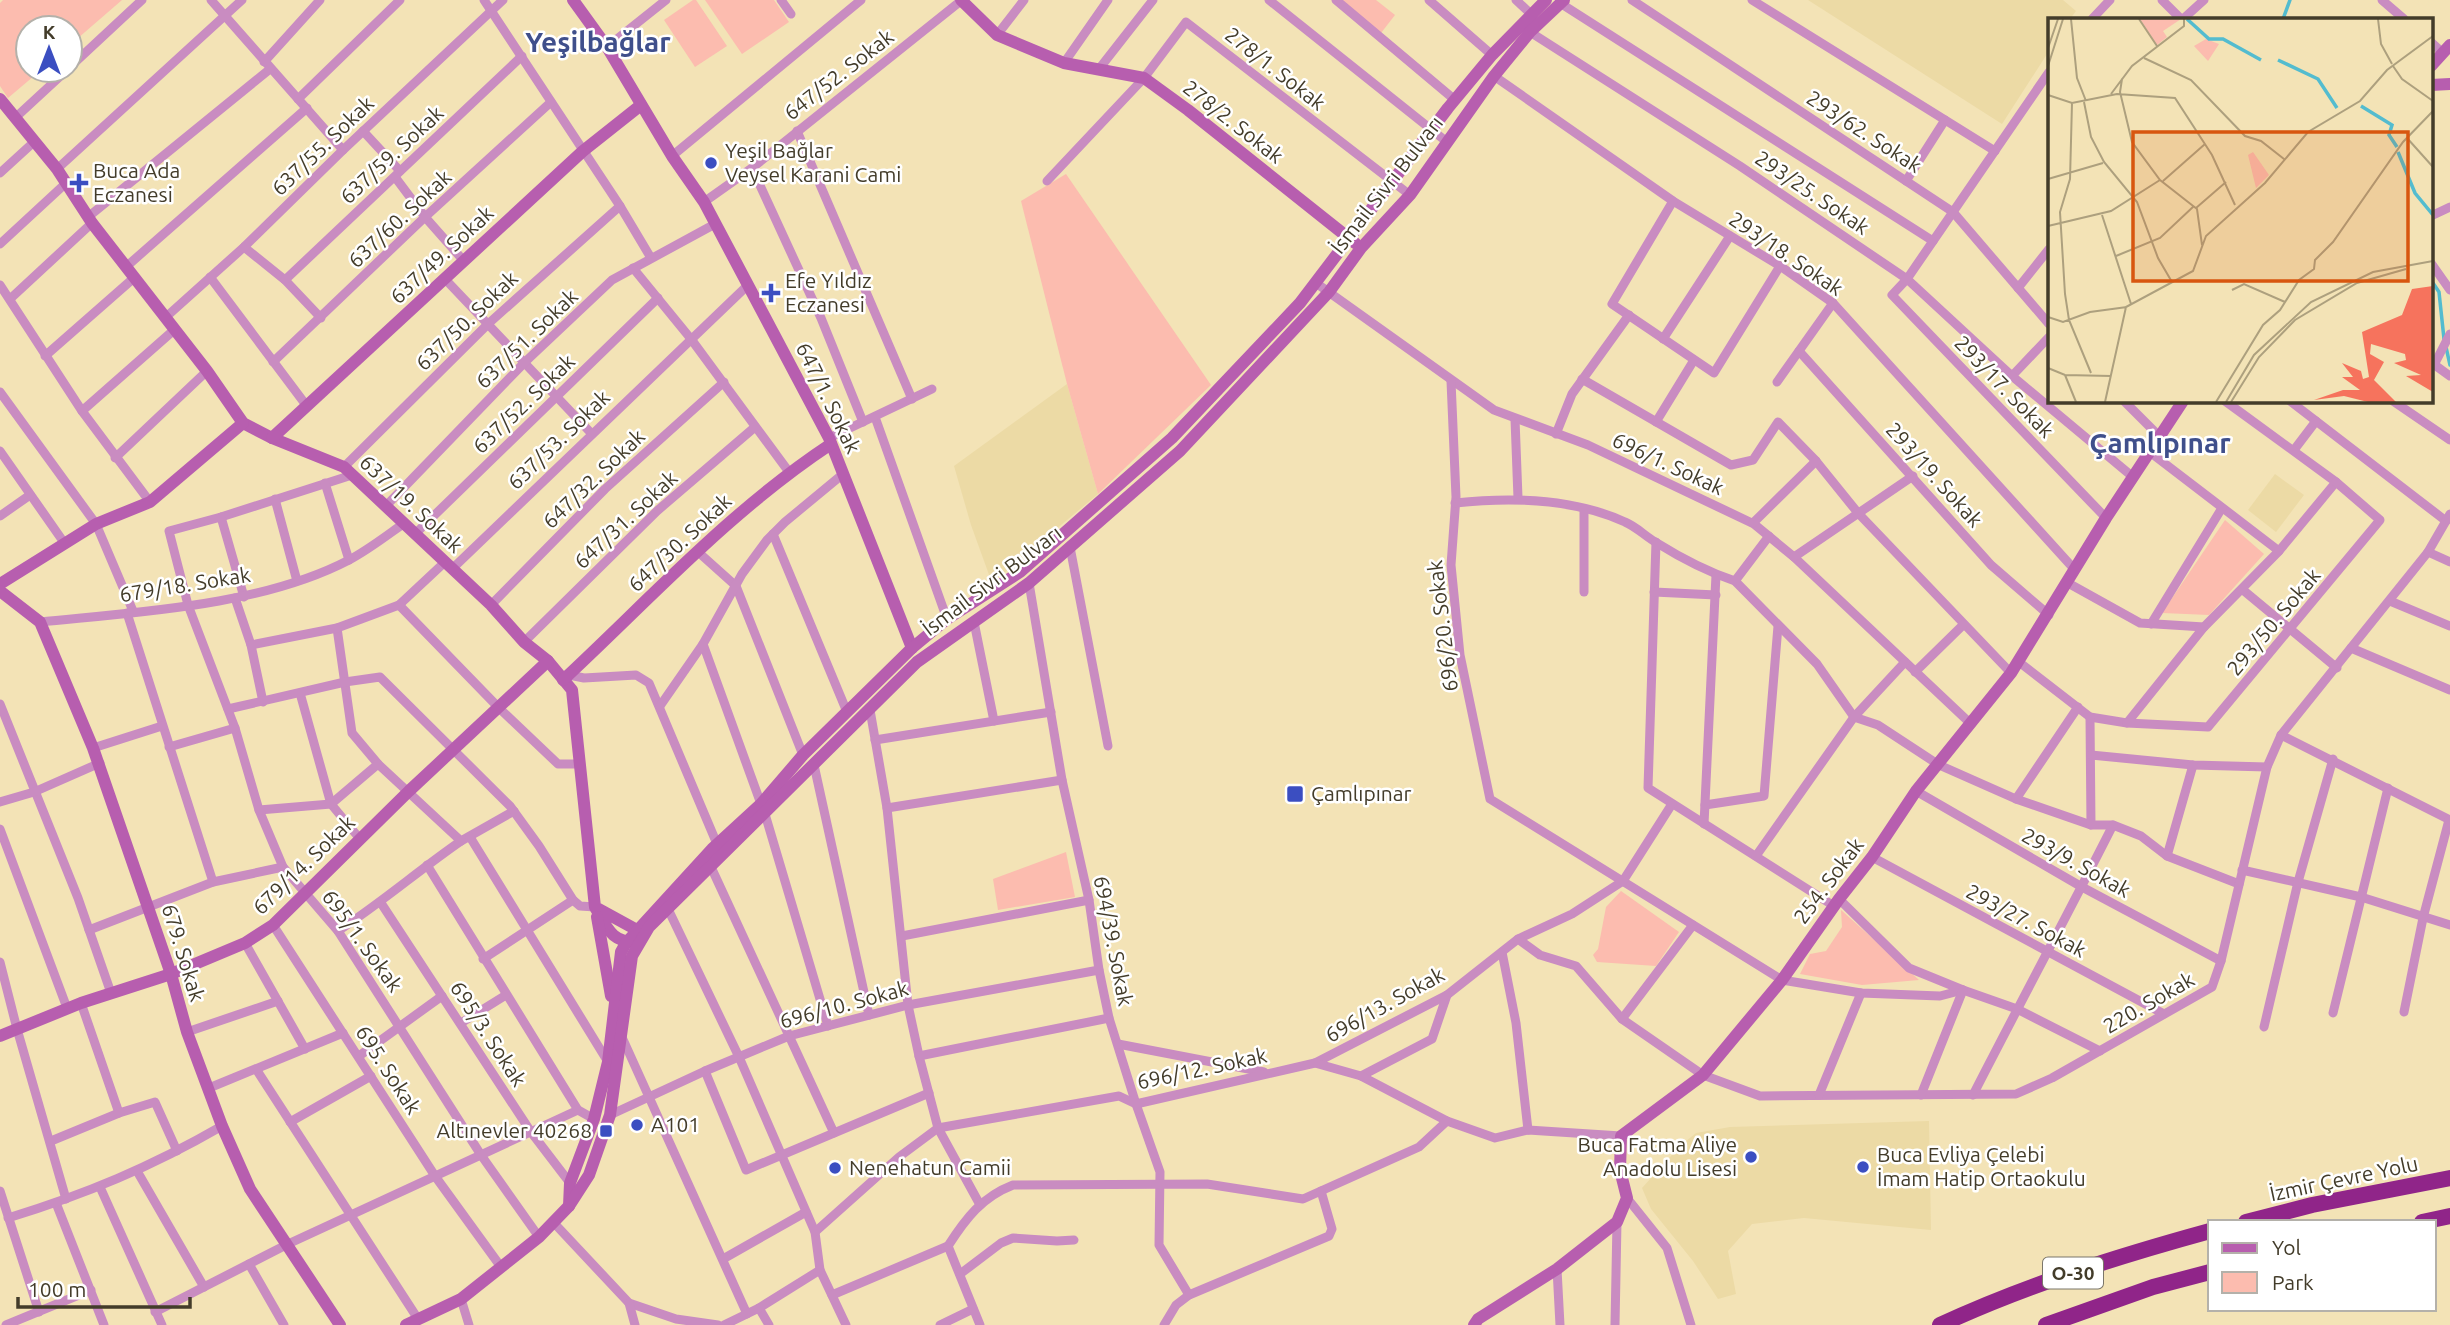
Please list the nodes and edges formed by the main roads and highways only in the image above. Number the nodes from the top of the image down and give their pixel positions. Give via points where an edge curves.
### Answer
1 (2450, 1178) edge
2 (2450, 1216) edge
3 (2254, 1220) edge
4 (2431, 1220) edge
5 (2208, 1232) edge
6 (2208, 1273) edge
7 (1940, 1325) edge
8 (2046, 1325) edge

1 - 3 highway, İzmir Çevre Yolu
2 - 4 highway
5 - 7 highway, O-30 via 2135,1251
6 - 8 highway, O-30

